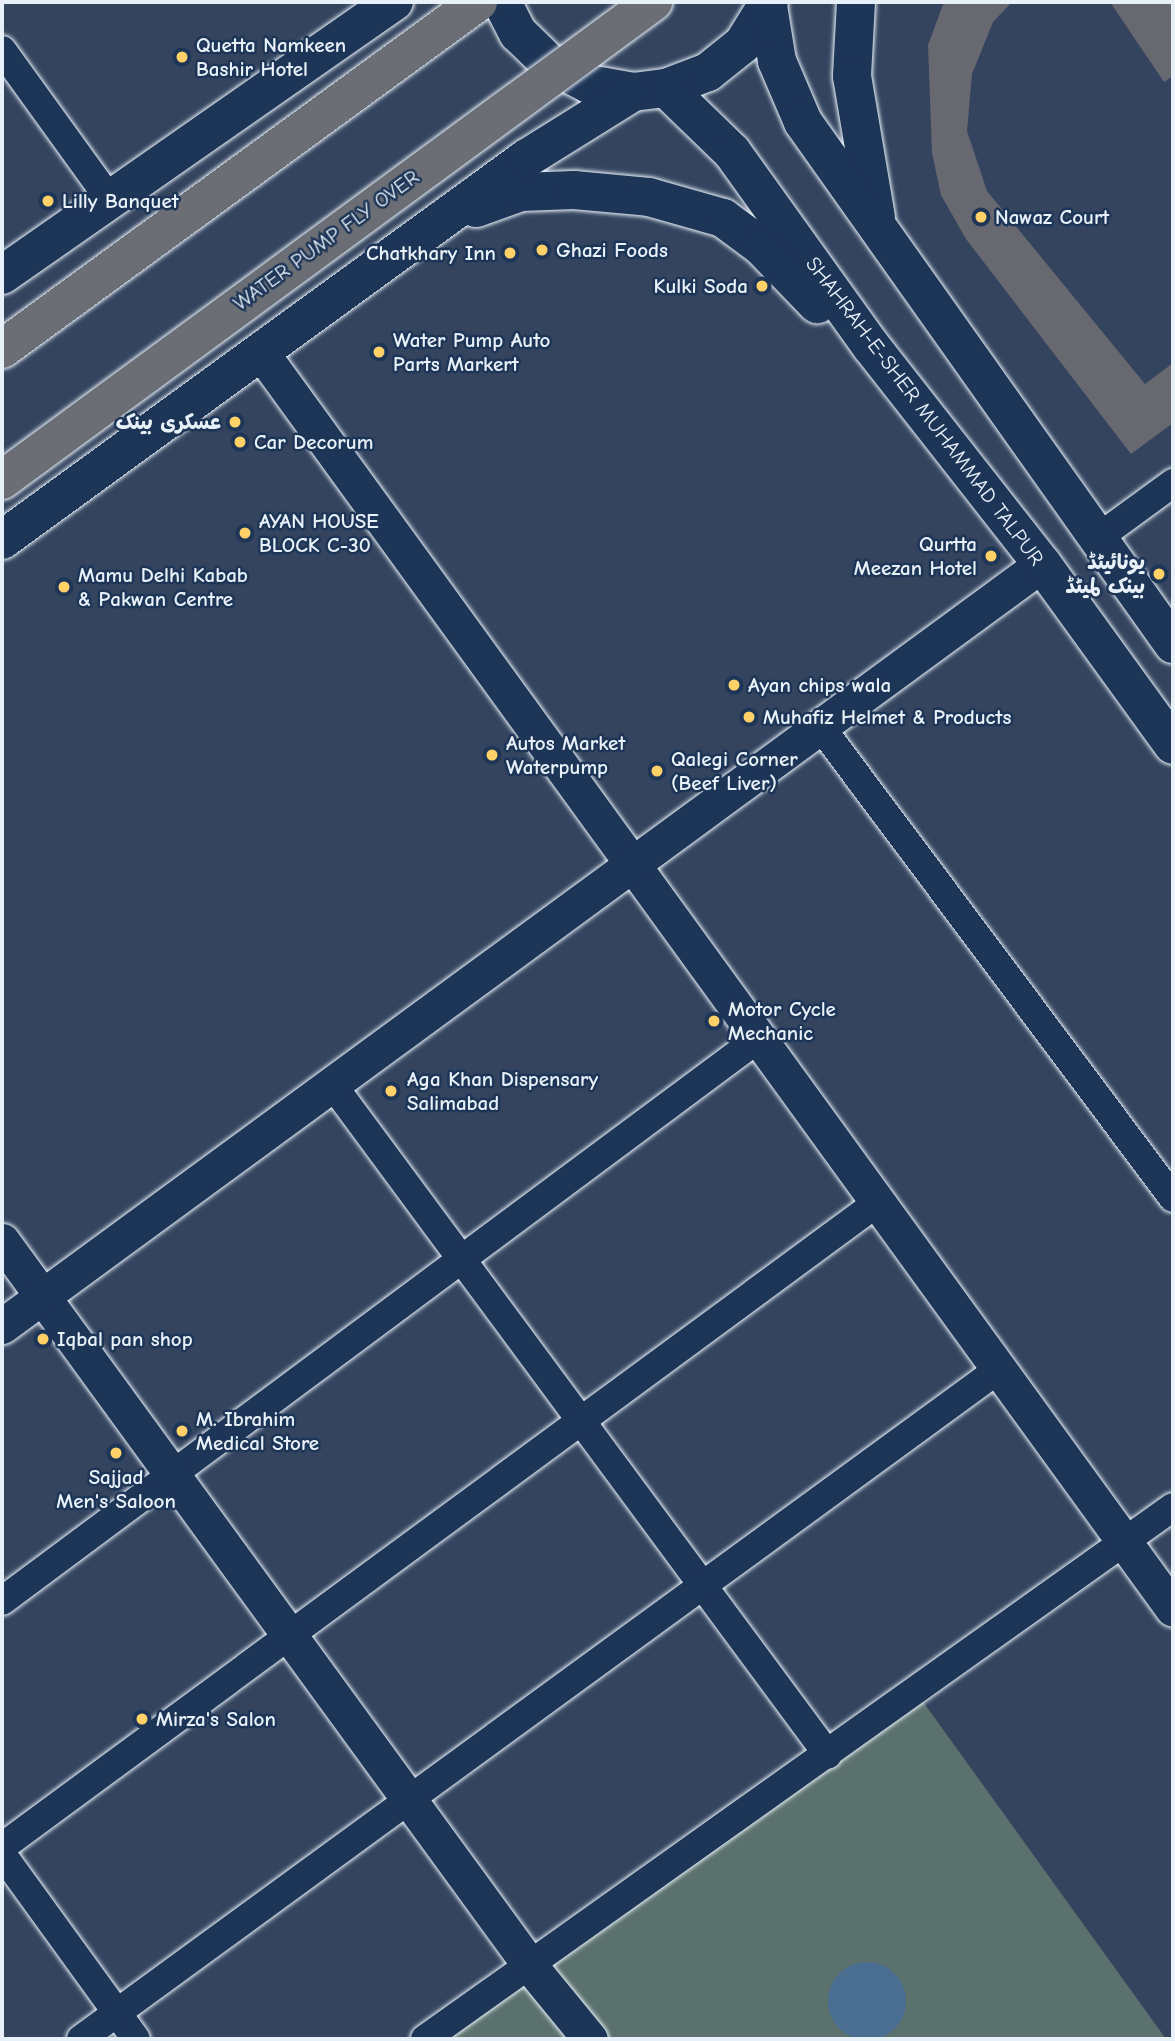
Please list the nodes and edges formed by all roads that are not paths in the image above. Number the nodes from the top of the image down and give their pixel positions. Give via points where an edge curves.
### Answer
1 (394, 2) edge
2 (478, 2) edge
3 (502, 2) edge
4 (653, 2) edge
5 (856, 2) edge
6 (768, 4) edge
7 (2, 50) edge
8 (649, 90) junction
9 (108, 197) junction
10 (454, 215) junction
11 (877, 227) junction
12 (2, 275) edge
13 (871, 346) junction
14 (2, 349) edge
15 (260, 351) junction
16 (2, 480) edge
17 (1173, 483) edge
18 (1099, 537) junction
19 (2, 540) edge
20 (1042, 564) junction
21 (1173, 644) edge
22 (820, 726) junction
23 (1173, 745) edge
24 (633, 864) junction
25 (759, 1038) junction
26 (332, 1084) junction
27 (1173, 1198) edge
28 (878, 1202) junction
29 (2, 1241) edge
30 (461, 1259) junction
31 (42, 1296) junction
32 (2, 1326) edge
33 (999, 1369) junction
34 (581, 1422) junction
35 (172, 1474) junction
36 (1173, 1507) edge
37 (1125, 1542) junction
38 (702, 1586) junction
39 (2, 1601) edge
40 (1173, 1609) edge
41 (290, 1637) junction
42 (828, 1755) junction
43 (409, 1800) junction
44 (2, 1847) edge
45 (2, 1854) edge
46 (531, 1967) junction
47 (117, 2013) junction
48 (81, 2039) edge
49 (136, 2039) edge
50 (425, 2039) edge
51 (590, 2039) edge

1 - 9 main road
2 - 14 highway
3 - 8 main road via 518,33 550,64 589,84
4 - 16 highway, WATER PUMP FLY OVER, bridge
5 - 11 main road via 852,76
6 - 8 main road via 743,44 708,72
6 - 11 main road via 777,61 803,122
7 - 9 street
8 - 10 main road via 527,158
8 - 13 main road, SHAHRAH-E-SHER MUHAMMAD TALPUR via 733,152
9 - 12 main road
10 - 13 main road via 521,192 574,190 649,197 723,218 761,246 827,314
10 - 15 main road
11 - 18 main road
13 - 20 main road, SHAHRAH-E-SHER MUHAMMAD TALPUR
15 - 19 main road
15 - 24 street
17 - 18 street
18 - 21 main road
20 - 22 street
20 - 23 main road, SHAHRAH-E-SHER MUHAMMAD TALPUR
22 - 24 street
22 - 27 street
24 - 25 street
24 - 26 street
25 - 28 street
25 - 30 street
26 - 30 street
26 - 31 street
28 - 33 street
28 - 34 street
29 - 31 street
30 - 34 street
30 - 35 street
31 - 32 street
31 - 35 street
33 - 37 street
33 - 38 street
34 - 38 street
34 - 41 street
35 - 39 street
35 - 41 street
36 - 37 street
37 - 40 street
37 - 42 street
38 - 42 street
38 - 43 street
41 - 43 street
41 - 44 street
42 - 46 street
43 - 46 street
43 - 47 street
45 - 47 street
46 - 50 street
46 - 51 street
47 - 48 street
47 - 49 street

